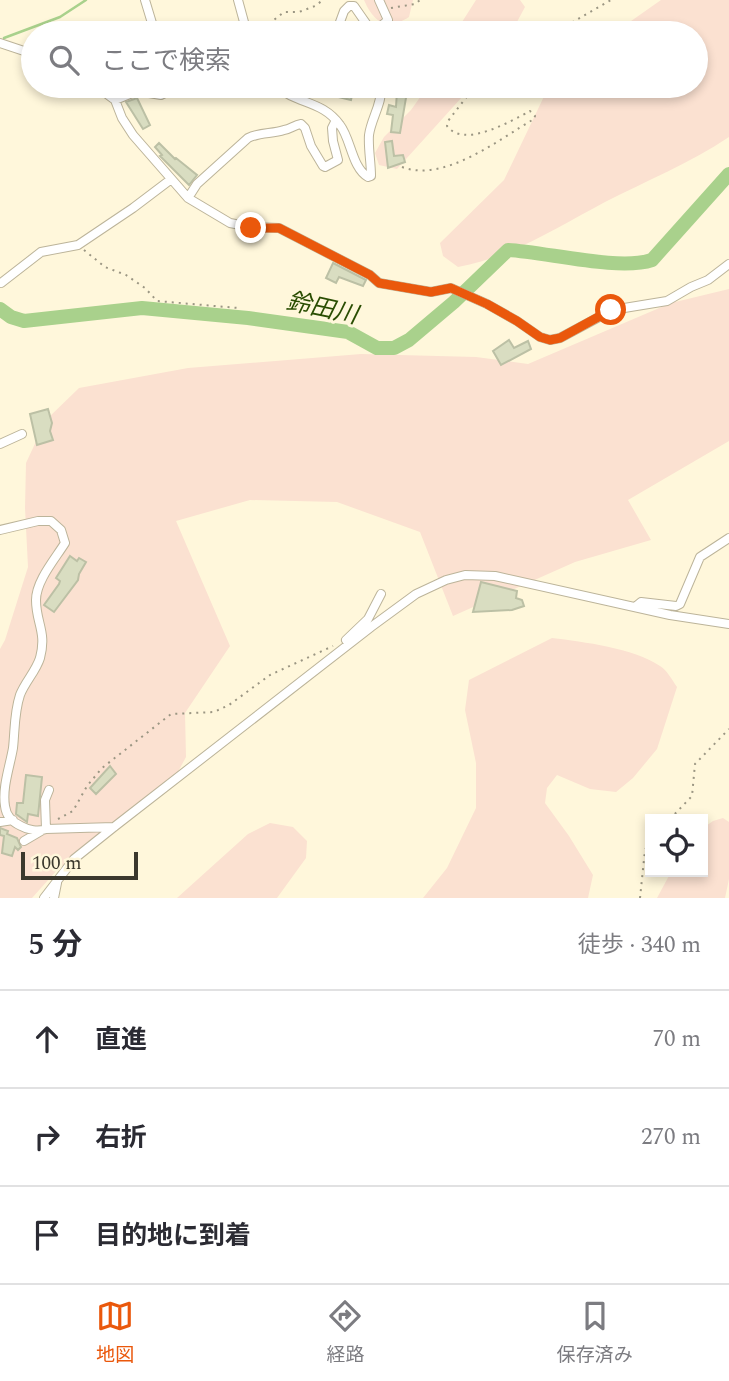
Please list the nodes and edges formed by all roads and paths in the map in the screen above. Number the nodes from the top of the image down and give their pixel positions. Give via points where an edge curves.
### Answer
1 (145, 0) edge
2 (238, 0) edge
3 (323, 0) edge
4 (420, 0) edge
5 (611, 0) edge
6 (381, 4) edge
7 (151, 21) edge
8 (244, 21) edge
9 (273, 21) edge
10 (340, 21) edge
11 (364, 21) edge
12 (387, 21) edge
13 (576, 21) edge
14 (0, 43) edge
15 (21, 50) edge
16 (112, 98) edge
17 (120, 98) edge
18 (295, 98) edge
19 (381, 98) edge
20 (466, 98) edge
21 (115, 100) junction
22 (336, 120) junction
23 (402, 167) dead end
24 (170, 180) junction
25 (188, 198) junction
26 (78, 245) junction
27 (729, 264) edge
28 (1, 283) edge
29 (238, 308) dead end
30 (22, 434) dead end
31 (0, 444) edge
32 (0, 530) edge
33 (729, 538) edge
34 (381, 594) dead end
35 (635, 607) junction
36 (729, 624) edge
37 (348, 642) junction
38 (729, 729) edge
39 (48, 790) dead end
40 (675, 814) edge
41 (12, 820) junction
42 (0, 822) edge
43 (114, 827) junction
44 (44, 830) junction
45 (24, 841) dead end
46 (645, 849) edge
47 (57, 880) junction
48 (44, 898) edge
49 (54, 898) edge
50 (640, 898) edge

1 - 7 street
2 - 8 street
3 - 9 path via 299,12 284,12
4 - 6 path via 406,7
5 - 13 path
6 - 12 street
10 - 11 street via 344,11 354,6
14 - 15 street
16 - 21 street
17 - 21 street
18 - 22 street via 324,107
19 - 22 street via 369,139 371,176 364,175
20 - 23 path via 447,126 466,136 530,111 535,116 458,163 425,172
21 - 24 street via 122,118
22 - 25 street via 332,128 335,163 323,166 305,128 292,126 255,135 197,184
24 - 25 street
24 - 26 street
25 - 27 street via 230,223 279,228 379,283 431,292 451,288 550,340 611,310 667,301
26 - 28 street via 41,252
26 - 29 path via 105,267 145,288 157,301
30 - 31 street
32 - 41 street via 51,521 61,530 65,543 37,591 44,639 14,716 4,804
33 - 35 street via 700,557 680,604 641,602
34 - 37 street
35 - 36 street
35 - 37 street via 495,576 464,575 416,594
37 - 43 street
37 - 44 path via 270,675 214,712 171,715 102,768 73,811
38 - 40 path via 695,764 692,796
39 - 44 street
41 - 42 street
41 - 44 street via 26,829
43 - 44 street
43 - 47 street via 74,859
44 - 45 street
46 - 50 path
47 - 48 street
47 - 49 street

